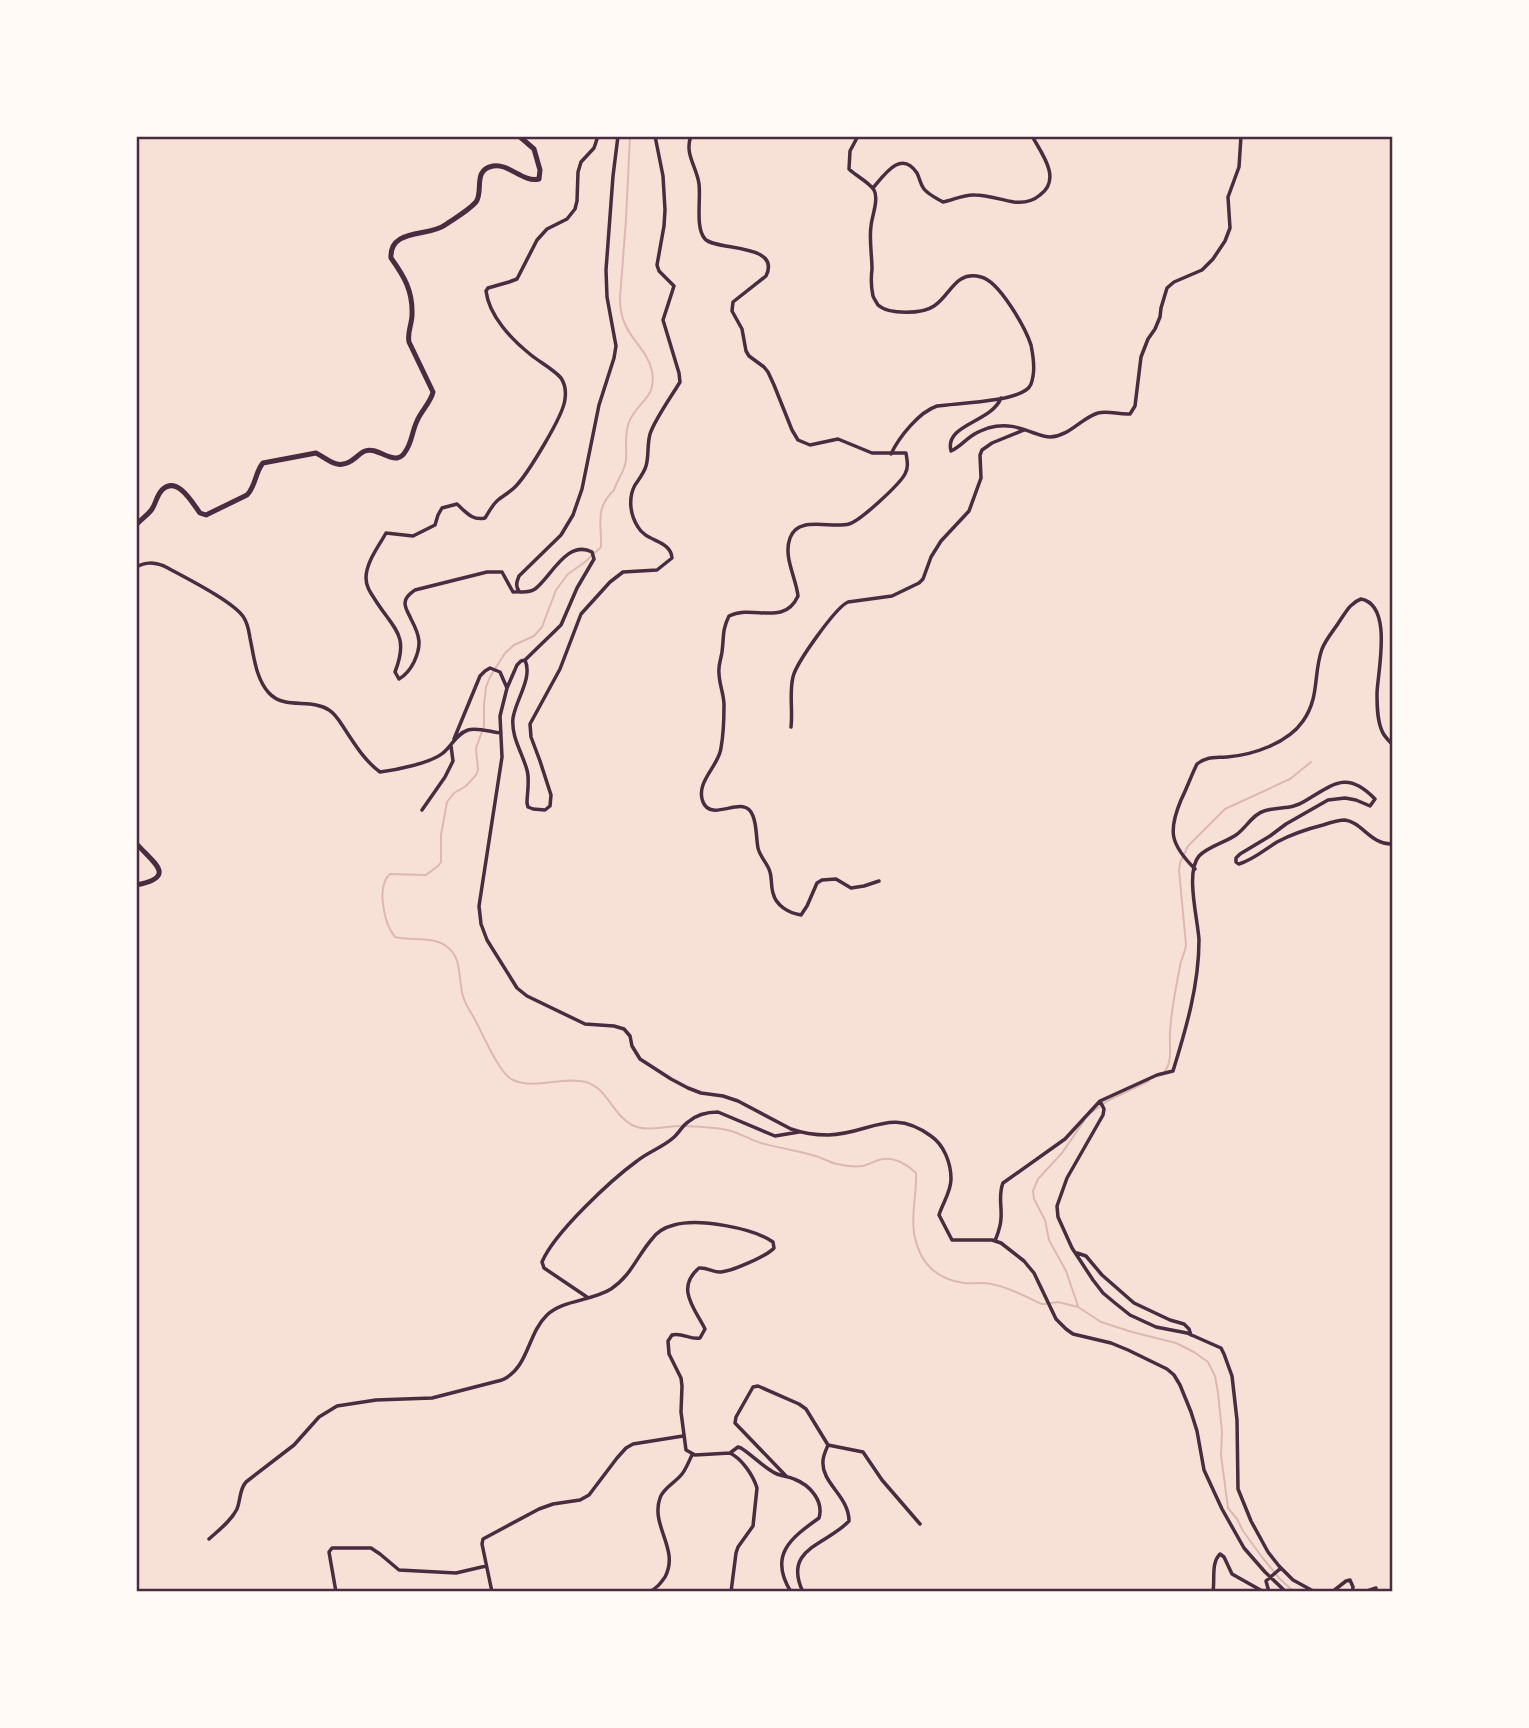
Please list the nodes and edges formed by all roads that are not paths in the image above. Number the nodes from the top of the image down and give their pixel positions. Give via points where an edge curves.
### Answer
1 (519, 136) edge
2 (598, 136) edge
3 (618, 136) edge
4 (655, 136) edge
5 (691, 136) edge
6 (858, 136) edge
7 (1032, 136) edge
8 (1241, 136) edge
9 (873, 188) junction
10 (1002, 398) junction
11 (1026, 430) junction
12 (891, 454) junction
13 (136, 525) edge
14 (136, 568) edge
15 (519, 591) junction
16 (525, 660) junction
17 (507, 688) junction
18 (791, 727) dead end
19 (498, 733) junction
20 (1392, 744) edge
21 (451, 745) junction
22 (422, 810) dead end
23 (136, 842) edge
24 (1392, 844) edge
25 (1195, 869) junction
26 (879, 881) dead end
27 (136, 886) edge
28 (1100, 1101) junction
29 (800, 1132) junction
30 (995, 1241) junction
31 (1074, 1252) junction
32 (593, 1297) junction
33 (1191, 1335) junction
34 (682, 1436) junction
35 (828, 1445) junction
36 (730, 1453) junction
37 (692, 1455) junction
38 (788, 1477) junction
39 (920, 1524) dead end
40 (209, 1539) dead end
41 (486, 1566) junction
42 (1281, 1568) junction
43 (1271, 1577) junction
44 (1376, 1588) dead end
45 (336, 1591) edge
46 (492, 1591) edge
47 (649, 1591) edge
48 (731, 1591) edge
49 (791, 1591) edge
50 (803, 1591) edge
51 (1213, 1591) edge
52 (1264, 1591) edge
53 (1269, 1591) edge
54 (1286, 1591) edge
55 (1315, 1591) edge
56 (1332, 1591) edge
57 (1352, 1591) edge
58 (1364, 1591) edge

1 - 13 main road via 534,149 539,179 490,167 482,173 476,202 467,210 440,229 401,237 392,246 391,258 412,298 409,342 433,392 404,455 391,457 368,450 344,464 329,462 316,453 263,463 247,495 206,515 182,489 167,487
2 - 15 street via 581,162 577,201 570,216 537,240 517,279 486,290 487,300 515,342 564,384 564,407 525,475 485,518 472,518 457,504 442,508 435,525 413,536 386,533 369,562 366,579 398,632 402,654 395,672 399,679 411,667 419,646 404,601 407,595 487,572 502,572 513,592
3 - 15 street via 606,270 614,358 573,515 561,535 519,576
4 - 16 street via 665,210 657,265 674,286 663,320 680,382 650,433 646,469 631,499 632,515 641,532 668,547 672,558 657,570 623,572 581,614 560,669 530,724 551,795 545,810 528,807 528,774 514,733 513,718 528,672
5 - 12 street via 688,144 699,185 699,222 705,240 754,251 767,263 766,276 733,302 732,311 746,351 768,372 798,440 810,445 838,439 873,453
6 - 9 street via 849,151 849,169
7 - 9 street via 1049,166 1050,180 1048,188 1032,200 976,195 943,202 925,190 917,173 905,164 895,164
8 - 11 street via 1239,167 1228,197 1226,242 1202,270 1167,288 1142,357 1130,414 1097,413 1051,437
9 - 10 street via 873,297 891,311 923,310 933,307 964,277 990,281 1027,334 1033,353 1029,388
10 - 11 street via 986,416 956,432 951,450 987,429 1004,425
10 - 12 street via 930,408
11 - 18 street via 982,450 981,478 969,511 941,541 919,583 892,596 848,602 834,613 797,665
12 - 26 street via 906,453 906,473 855,521 794,529 788,548 798,596 791,607 779,614 736,612 729,616 718,669 724,705 722,749 702,790 708,809 742,806 751,811 758,850 782,908 801,915 822,880 836,879 851,888
14 - 21 street via 155,562 239,612 268,692 279,700 329,710 380,772 429,760
15 - 16 street via 536,587 569,553 592,552 594,559 561,625
16 - 17 street via 517,665
17 - 19 street
17 - 21 street via 500,672 485,671
19 - 21 street via 472,729
19 - 29 street via 502,757 479,906 487,940 517,988 578,1022 624,1029 640,1059 671,1079 701,1093 738,1101
20 - 25 street via 1382,732 1378,709 1379,618 1374,606 1361,599 1349,606 1323,645 1317,689 1301,724 1264,748 1197,764 1172,830 1177,847
21 - 22 street via 453,761
23 - 27 main road via 160,871 152,882
24 - 25 street via 1372,838 1346,820 1296,832 1248,862 1236,862 1240,854 1328,800 1373,803 1375,799 1358,785 1339,782 1295,807 1262,811 1236,835 1201,854
25 - 28 street via 1198,961 1173,1071
28 - 30 street via 1065,1139 1003,1183 1001,1226
28 - 31 street via 1103,1115 1057,1206
29 - 30 street via 827,1135 893,1121 919,1127 944,1149 950,1169 948,1193 939,1214 952,1240
29 - 32 street via 775,1136 709,1112 687,1122 673,1139 635,1162 570,1223 542,1262 544,1268
30 - 43 street via 1034,1273 1056,1319 1066,1329 1111,1343 1174,1375 1191,1412 1204,1470 1222,1509 1244,1548
31 - 33 street via 1086,1256 1134,1303 1184,1324
31 - 33 street via 1103,1293 1130,1315
32 - 34 street via 619,1283 653,1237 673,1225 739,1228 773,1242 774,1248 765,1256 719,1273 699,1268 691,1276 689,1301 705,1329 700,1339 679,1334 668,1341 681,1378
32 - 40 street via 546,1315 519,1366 502,1380 432,1398 363,1402 328,1411 295,1445 246,1482 230,1519
33 - 42 street via 1224,1354 1235,1398 1238,1489 1251,1521
34 - 37 street via 685,1450
34 - 41 street via 633,1444 589,1495 539,1509 483,1539
35 - 38 street via 806,1409 753,1387 735,1423
35 - 39 street via 863,1452
35 - 50 street via 822,1460 824,1470 848,1507 849,1521 801,1557 797,1570
36 - 37 street
36 - 38 street via 741,1448 774,1474
36 - 48 street via 757,1488 753,1526 738,1547
37 - 47 street via 683,1473 660,1496 659,1523 670,1562 660,1585
38 - 49 street via 811,1490 820,1503 821,1515 788,1543 783,1553 784,1577
41 - 45 street via 456,1573 400,1570 371,1548 332,1548
41 - 46 street
42 - 43 street
42 - 55 street
43 - 53 street via 1266,1581
43 - 54 street
44 - 58 street
51 - 52 street via 1214,1564 1220,1555 1232,1574
56 - 57 street via 1350,1580

